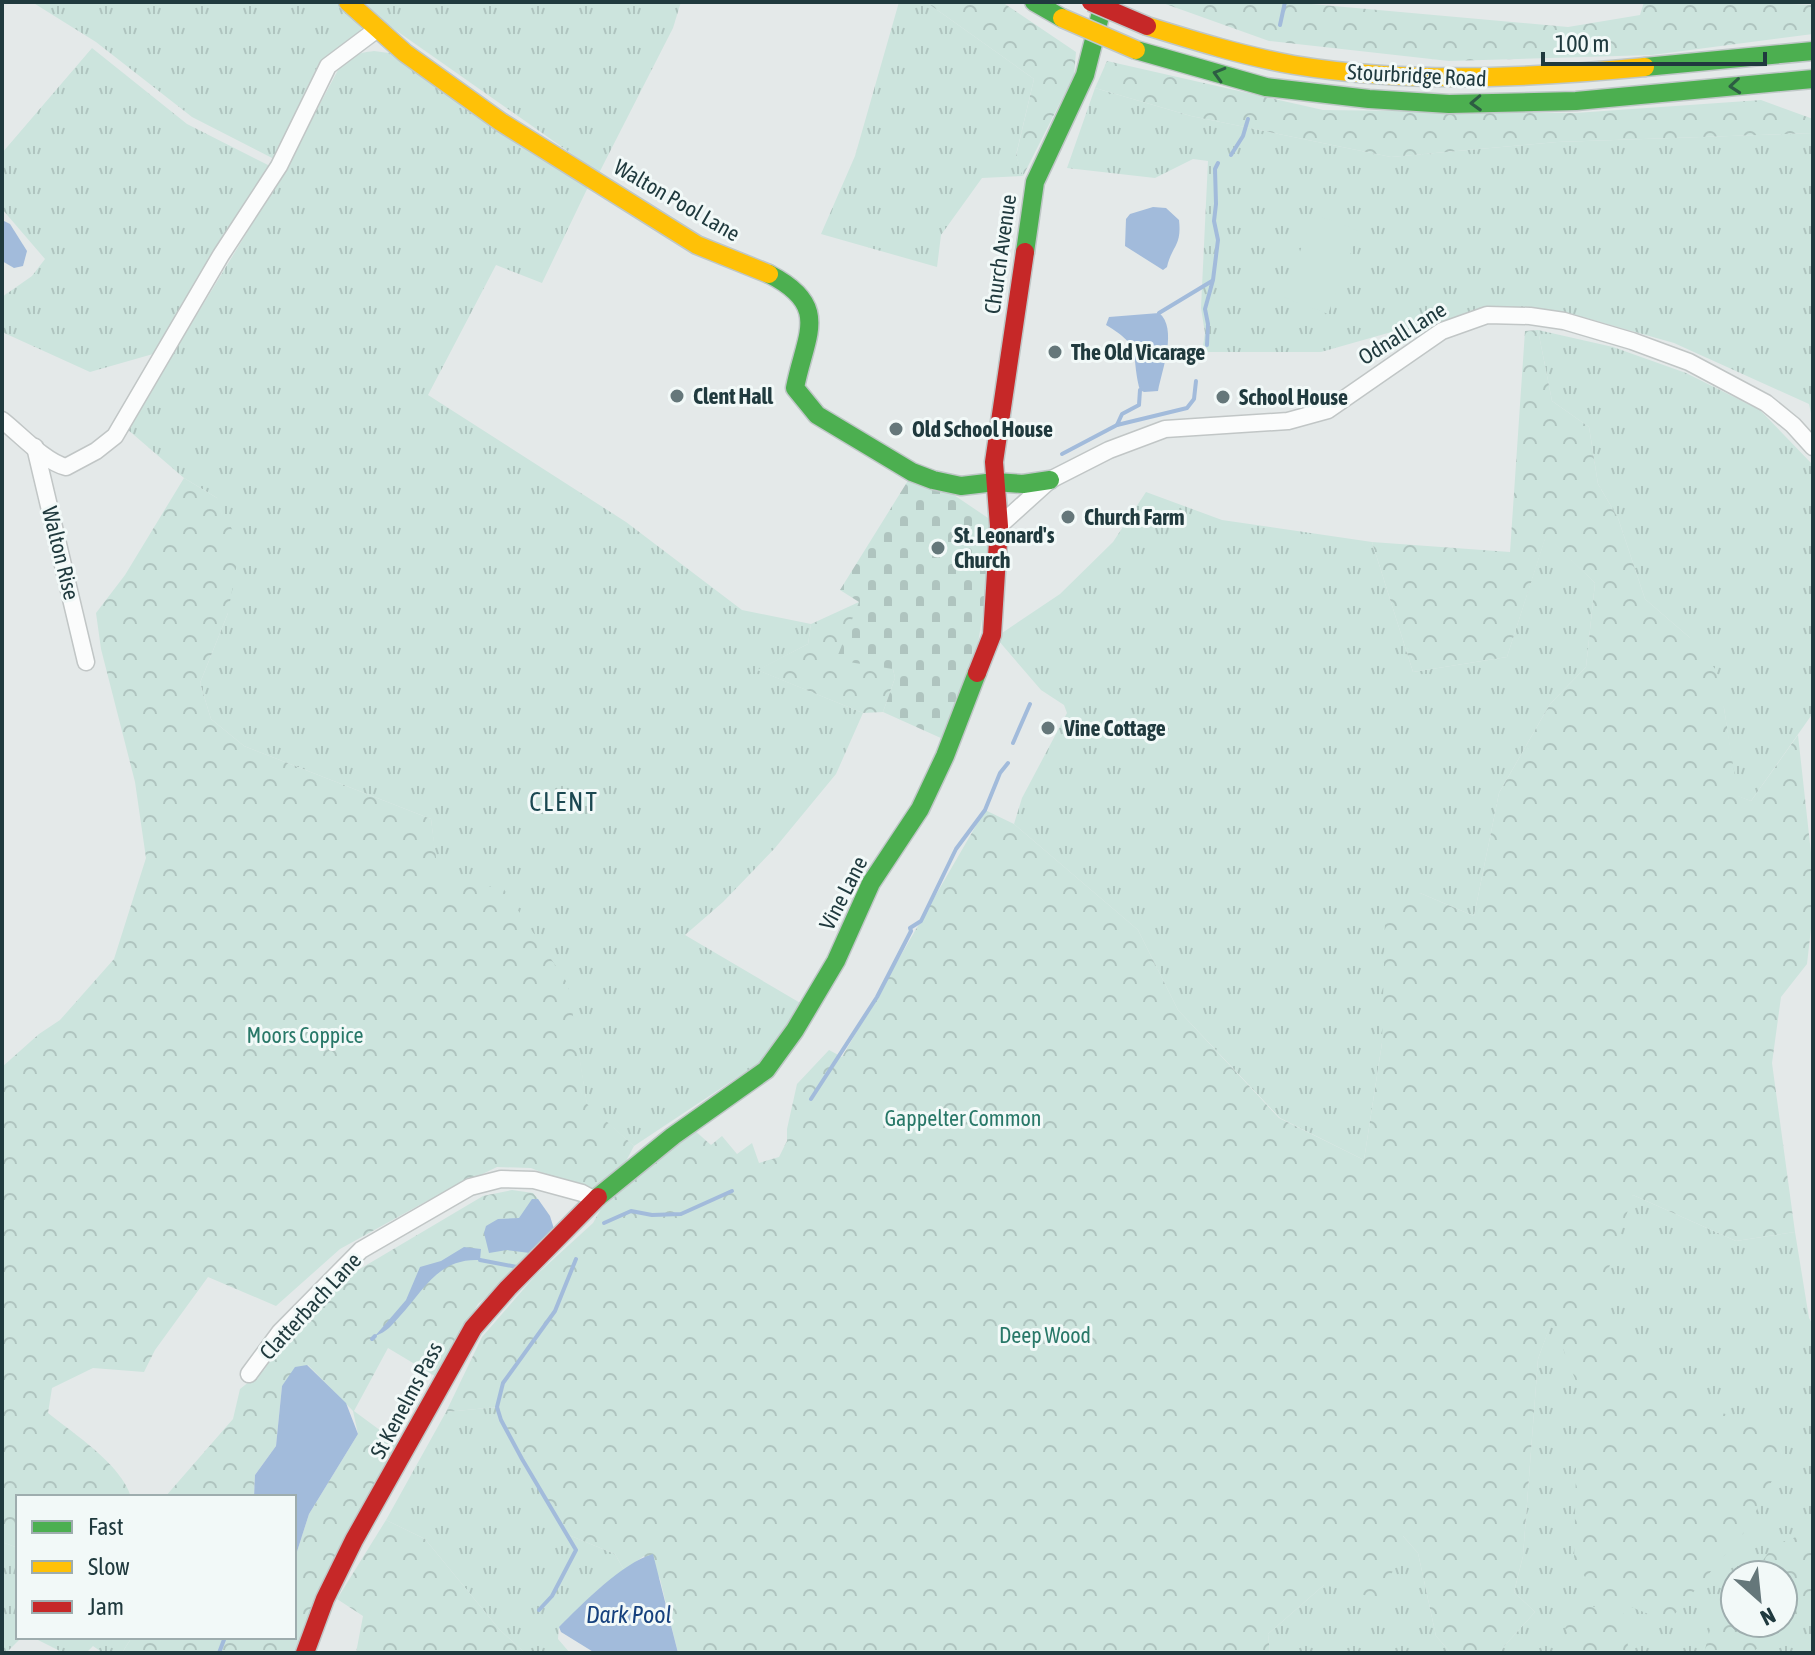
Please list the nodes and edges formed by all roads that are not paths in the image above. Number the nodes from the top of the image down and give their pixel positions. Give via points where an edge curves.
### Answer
1 (348, 2) edge
2 (1034, 2) edge
3 (1091, 2) edge
4 (1104, 2) edge
5 (376, 30) junction
6 (1813, 51) edge
7 (1813, 79) edge
8 (2, 420) edge
9 (34, 445) junction
10 (1813, 447) edge
11 (1050, 480) junction
12 (995, 482) junction
13 (999, 526) junction
14 (86, 662) dead end
15 (595, 1200) junction
16 (249, 1374) dead end
17 (305, 1653) edge

1 - 5 main road, Walton Pool Lane
7 -> 2 main road, Stourbridge Road, bridge via 1576,101 1449,104 1369,99 1266,87 1136,50
3 - 6 main road, Stourbridge Road, bridge via 1147,26 1267,60 1366,73 1449,78 1580,72
4 - 12 main road, Church Avenue via 1085,75 1035,182
5 - 9 street via 328,66 279,166 115,436 66,467 52,463
5 - 12 main road, Walton Pool Lane via 531,142 685,238 782,281 799,296 810,317 812,335 795,388 817,415 921,475 961,486
8 - 9 street
9 - 14 street, Walton Rise
10 - 11 street, Odnall Lane via 1766,403 1689,362 1564,321 1487,315 1442,331 1328,410 1288,421 1165,429
11 - 12 main road, Odnall Lane
11 - 13 street, Odnall Lane
12 - 13 main road, Church Avenue
13 - 15 main road, Vine Lane via 992,635 945,756 795,1030 766,1070
15 - 16 street, Clatterbach Lane via 534,1180 501,1179 470,1187 361,1250 280,1332
15 - 17 main road, St Kenelms Pass via 473,1328 354,1540

